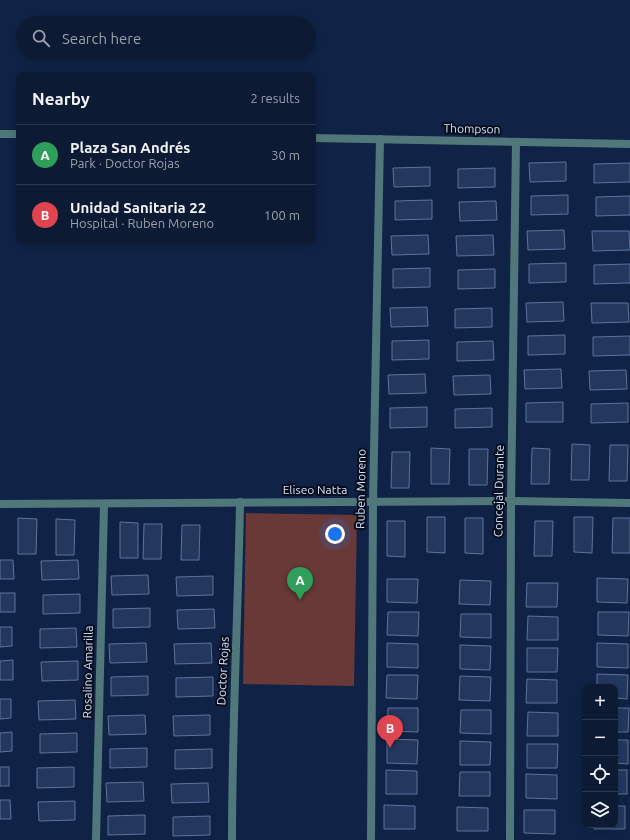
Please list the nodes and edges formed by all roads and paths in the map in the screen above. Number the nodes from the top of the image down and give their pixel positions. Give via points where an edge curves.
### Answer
1 (0, 134) edge
2 (16, 134) edge
3 (316, 138) edge
4 (380, 139) junction
5 (516, 142) junction
6 (630, 144) edge
7 (240, 502) junction
8 (511, 502) junction
9 (373, 503) junction
10 (630, 503) edge
11 (0, 504) edge
12 (104, 505) junction
13 (96, 840) edge
14 (232, 840) edge
15 (371, 840) edge
16 (510, 840) edge

1 - 2 street
3 - 4 street, Thompson
4 - 5 street, Thompson
4 - 9 street, Ruben Moreno
5 - 6 street, Thompson
5 - 8 street, Concejal Durante
7 - 9 street, Eliseo Natta
7 - 12 street, Eliseo Natta
7 - 14 street, Doctor Rojas via 232,739
8 - 9 street, Eliseo Natta
8 - 10 street, Eliseo Natta
8 - 16 street, Concejal Durante
9 - 15 street, Ruben Moreno
11 - 12 street, Eliseo Natta
12 - 13 street, Rosalino Amarilla

